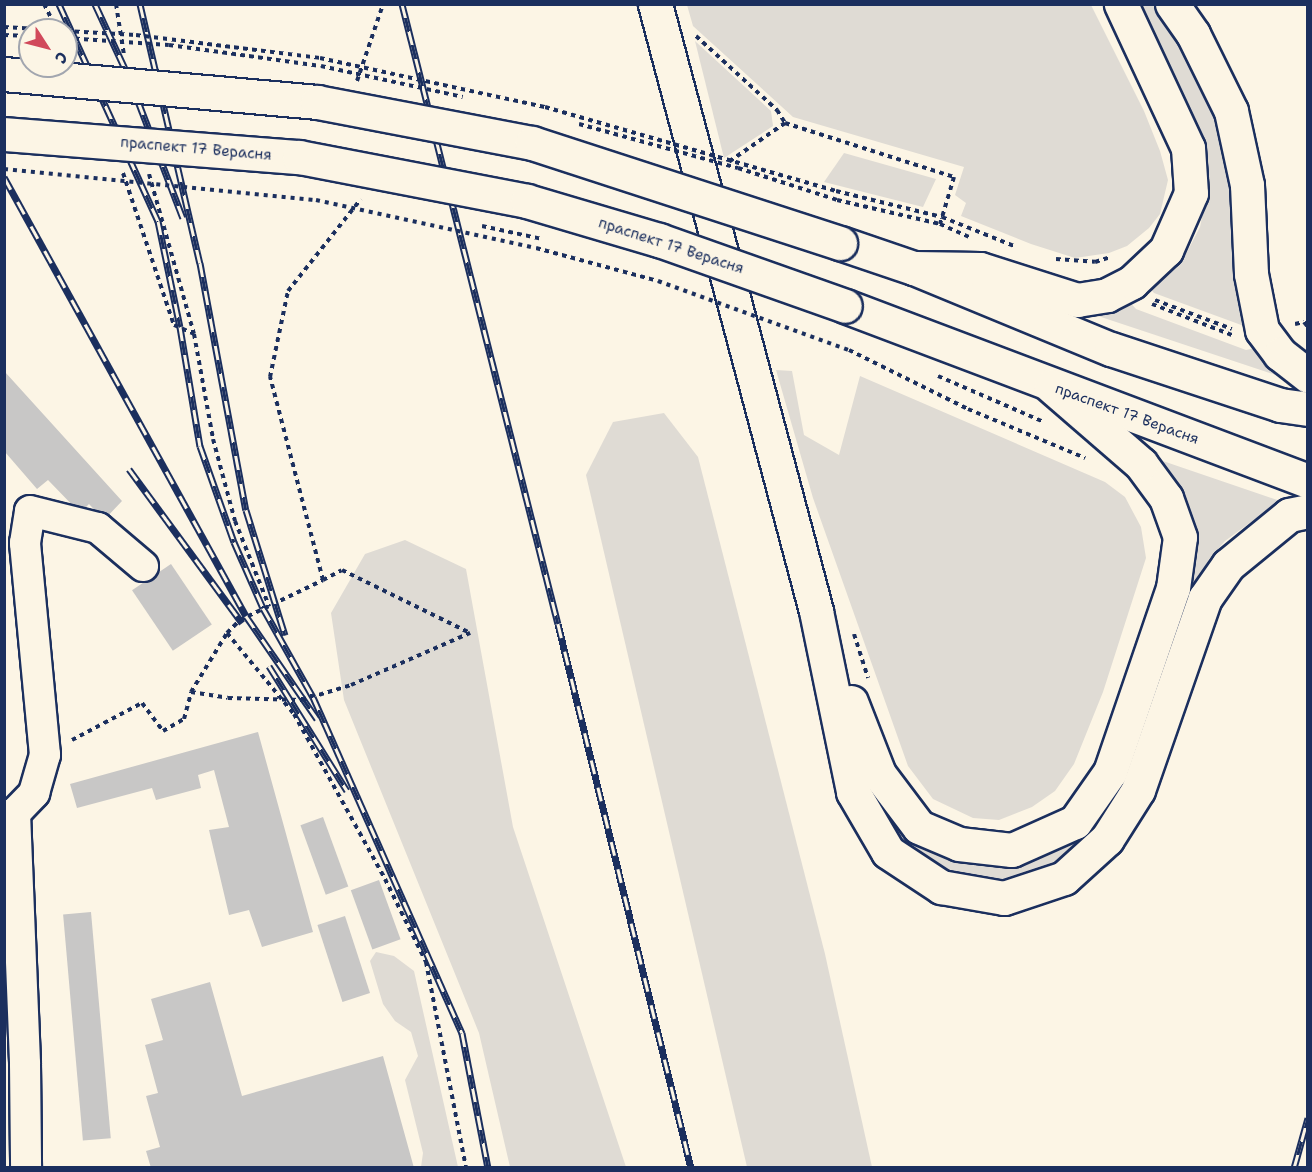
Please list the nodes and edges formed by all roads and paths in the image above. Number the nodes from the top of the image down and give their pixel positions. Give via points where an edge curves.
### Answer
1 (44, 4) edge
2 (116, 4) edge
3 (383, 4) edge
4 (655, 4) edge
5 (1121, 4) edge
6 (1172, 4) edge
7 (50, 18) edge
8 (688, 30) dead end
9 (126, 64) dead end
10 (4, 74) edge
11 (355, 86) dead end
12 (786, 123) junction
13 (4, 134) edge
14 (714, 145) dead end
15 (147, 166) dead end
16 (121, 168) dead end
17 (4, 169) edge
18 (361, 189) dead end
19 (836, 191) dead end
20 (349, 195) dead end
21 (372, 200) dead end
22 (942, 217) junction
23 (475, 224) dead end
24 (940, 224) dead end
25 (544, 240) dead end
26 (1021, 249) dead end
27 (1114, 255) dead end
28 (1053, 258) dead end
29 (914, 268) junction
30 (1150, 298) dead end
31 (1146, 302) dead end
32 (757, 307) dead end
33 (1288, 324) dead end
34 (1308, 327) edge
35 (763, 330) dead end
36 (1238, 330) dead end
37 (194, 334) junction
38 (1236, 337) dead end
39 (935, 375) dead end
40 (1308, 376) edge
41 (1050, 386) junction
42 (1308, 409) edge
43 (1055, 427) dead end
44 (1092, 461) dead end
45 (1308, 481) edge
46 (1308, 511) edge
47 (15, 542) edge
48 (142, 566) dead end
49 (322, 580) junction
50 (269, 606) junction
51 (816, 611) junction
52 (851, 626) dead end
53 (227, 633) junction
54 (870, 682) dead end
55 (190, 692) junction
56 (284, 698) junction
57 (45, 755) junction
58 (10, 815) edge
59 (26, 1167) edge
60 (466, 1167) edge

1 - 7 path
2 - 9 path
3 - 11 path
4 - 51 main road
5 - 29 main road via 1188,148 1191,193 1166,250 1132,282 1107,295 1077,300 980,269
6 - 40 main road via 1193,34 1231,111 1247,185 1251,274 1262,330 1280,354
8 - 12 path via 777,110
10 - 29 main road, bridge via 316,102 532,143
12 - 14 path via 720,168
12 - 22 path via 954,177
13 - 41 main road, праспект 17 Верасня, bridge via 299,157 527,201 659,240 845,306
15 - 37 path
16 - 37 path via 174,325
17 - 44 path, bridge via 315,200 536,248 658,281 849,350 968,409
18 - 49 path via 361,201 288,291 270,377
19 - 22 path
20 - 21 path
22 - 24 path
22 - 26 path
23 - 25 path, bridge
27 - 28 path via 1095,262
29 - 42 main road via 1111,349 1280,405
30 - 36 path
31 - 38 path
32 - 35 path
33 - 34 path via 1304,322
37 - 50 path via 213,439 235,521
39 - 43 path
41 - 45 main road, праспект 17 Верасня
41 - 51 main road via 1141,464 1166,498 1180,537 1173,588 1110,772 1075,822 1012,850 958,844 919,827 879,774
46 - 51 main road via 1289,515 1228,565 1205,598 1138,790 1107,839 1064,878 1004,898 941,887 888,852 853,792
47 - 48 lane via 30,511 98,528
47 - 57 lane
49 - 50 path
49 - 56 path via 342,570 470,633 351,685 302,700
50 - 53 path via 240,620
52 - 54 path
53 - 55 path
53 - 56 path
55 - 56 path via 228,698
55 - 57 path via 184,718 163,731 142,703
56 - 60 path via 385,879 426,962
57 - 58 lane via 34,793
58 - 59 lane via 26,1065

